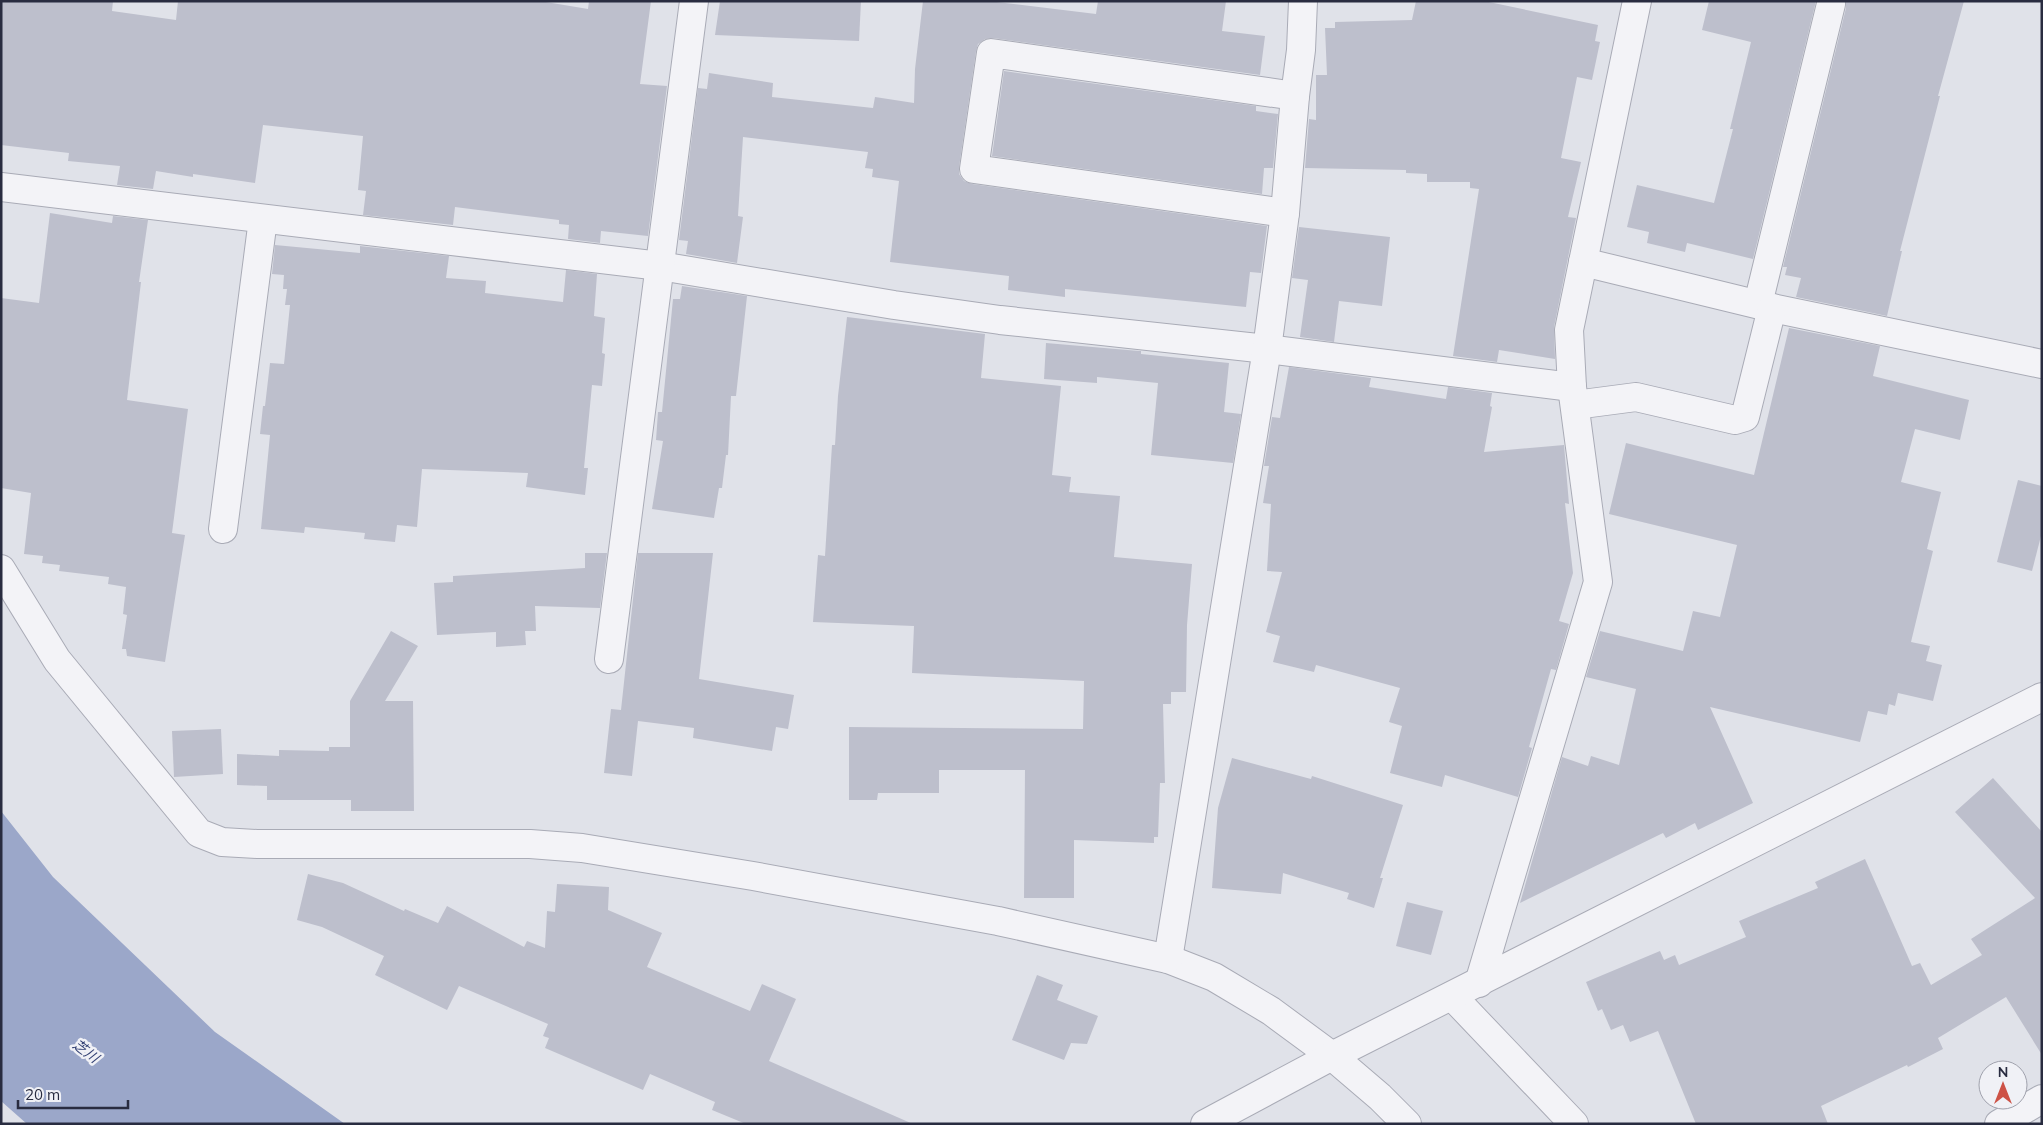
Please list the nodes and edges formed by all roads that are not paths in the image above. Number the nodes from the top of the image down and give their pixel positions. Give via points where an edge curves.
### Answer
1 (694, 1) edge
2 (1303, 1) edge
3 (1637, 1) edge
4 (1831, 4) dead end
5 (1295, 96) junction
6 (1, 187) edge
7 (1285, 213) junction
8 (262, 219) junction
9 (1583, 262) junction
10 (660, 266) junction
11 (1765, 306) junction
12 (1267, 349) junction
13 (2042, 364) edge
14 (1574, 396) junction
15 (223, 529) dead end
16 (1, 569) edge
17 (609, 659) dead end
18 (2042, 697) edge
19 (1168, 959) junction
20 (1480, 983) junction
21 (1452, 996) junction
22 (1332, 1056) junction
23 (2042, 1099) edge
24 (1205, 1124) edge
25 (1407, 1124) edge
26 (1574, 1124) edge
27 (1999, 1124) edge

1 - 10 street
2 - 5 street
3 - 9 street
4 - 11 street
5 - 7 street
5 - 7 street via 991,53 974,169
6 - 8 street
7 - 12 street
8 - 10 street
8 - 15 street
9 - 11 street
9 - 14 street via 1569,330
10 - 12 street via 894,305
10 - 17 street
11 - 13 street
11 - 14 street via 1745,417 1735,420 1636,397
12 - 14 street
12 - 19 street
14 - 20 street via 1598,582
16 - 19 street via 57,660 200,833 222,842 574,847 998,921
18 - 20 street
19 - 22 street via 1214,977 1271,1011
20 - 21 street
21 - 22 street
21 - 26 street
22 - 24 street
22 - 25 street
23 - 27 street

